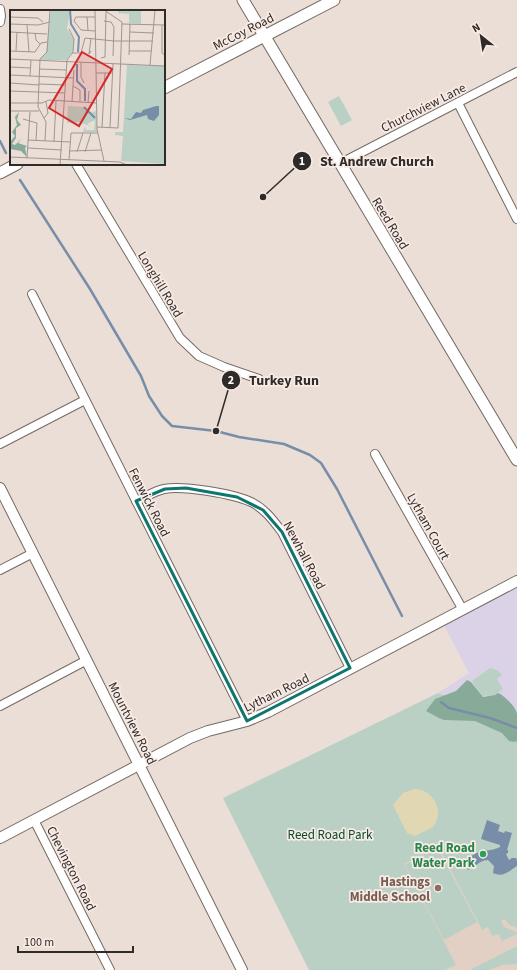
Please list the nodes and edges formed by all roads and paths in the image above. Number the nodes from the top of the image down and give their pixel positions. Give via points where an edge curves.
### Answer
1 (243, 0) edge
2 (334, 0) edge
3 (0, 9) edge
4 (0, 22) edge
5 (264, 36) junction
6 (517, 72) edge
7 (165, 87) edge
8 (458, 103) junction
9 (339, 164) junction
10 (15, 165) edge
11 (77, 165) edge
12 (0, 173) edge
13 (517, 219) edge
14 (32, 294) dead end
15 (259, 379) dead end
16 (85, 400) junction
17 (0, 444) edge
18 (375, 454) dead end
19 (517, 460) edge
20 (0, 488) edge
21 (136, 501) junction
22 (33, 553) junction
23 (0, 570) edge
24 (517, 581) edge
25 (463, 610) junction
26 (87, 660) junction
27 (350, 668) junction
28 (0, 706) edge
29 (248, 721) junction
30 (140, 764) junction
31 (34, 820) junction
32 (0, 838) edge
33 (110, 970) edge
34 (242, 970) edge

1 - 5 main road, Reed Road
2 - 5 main road, McCoy Road
3 - 4 street
5 - 7 main road, McCoy Road
5 - 9 main road, Reed Road
6 - 8 street, Churchview Lane
8 - 9 street, Churchview Lane
8 - 13 street
9 - 19 main road, Reed Road
10 - 12 main road
11 - 15 street, Longhill Road via 180,338 199,356
14 - 16 street, Fenwick Road
16 - 17 street
16 - 21 street, Fenwick Road
18 - 25 street, Lytham Court
20 - 22 street, Mountview Road
21 - 27 street, Newhall Road via 165,489 186,488 237,497 252,502 263,510 282,532
21 - 29 street, Fenwick Road
22 - 23 street
22 - 26 street, Mountview Road
24 - 25 street, Lytham Road
25 - 27 street, Lytham Road
26 - 28 street
26 - 30 street, Mountview Road
27 - 29 street, Lytham Road
29 - 30 street, Lytham Road via 190,738
30 - 31 street, Lytham Road
30 - 34 street, Mountview Road
31 - 32 street, Lytham Road
31 - 33 street, Chevington Road

